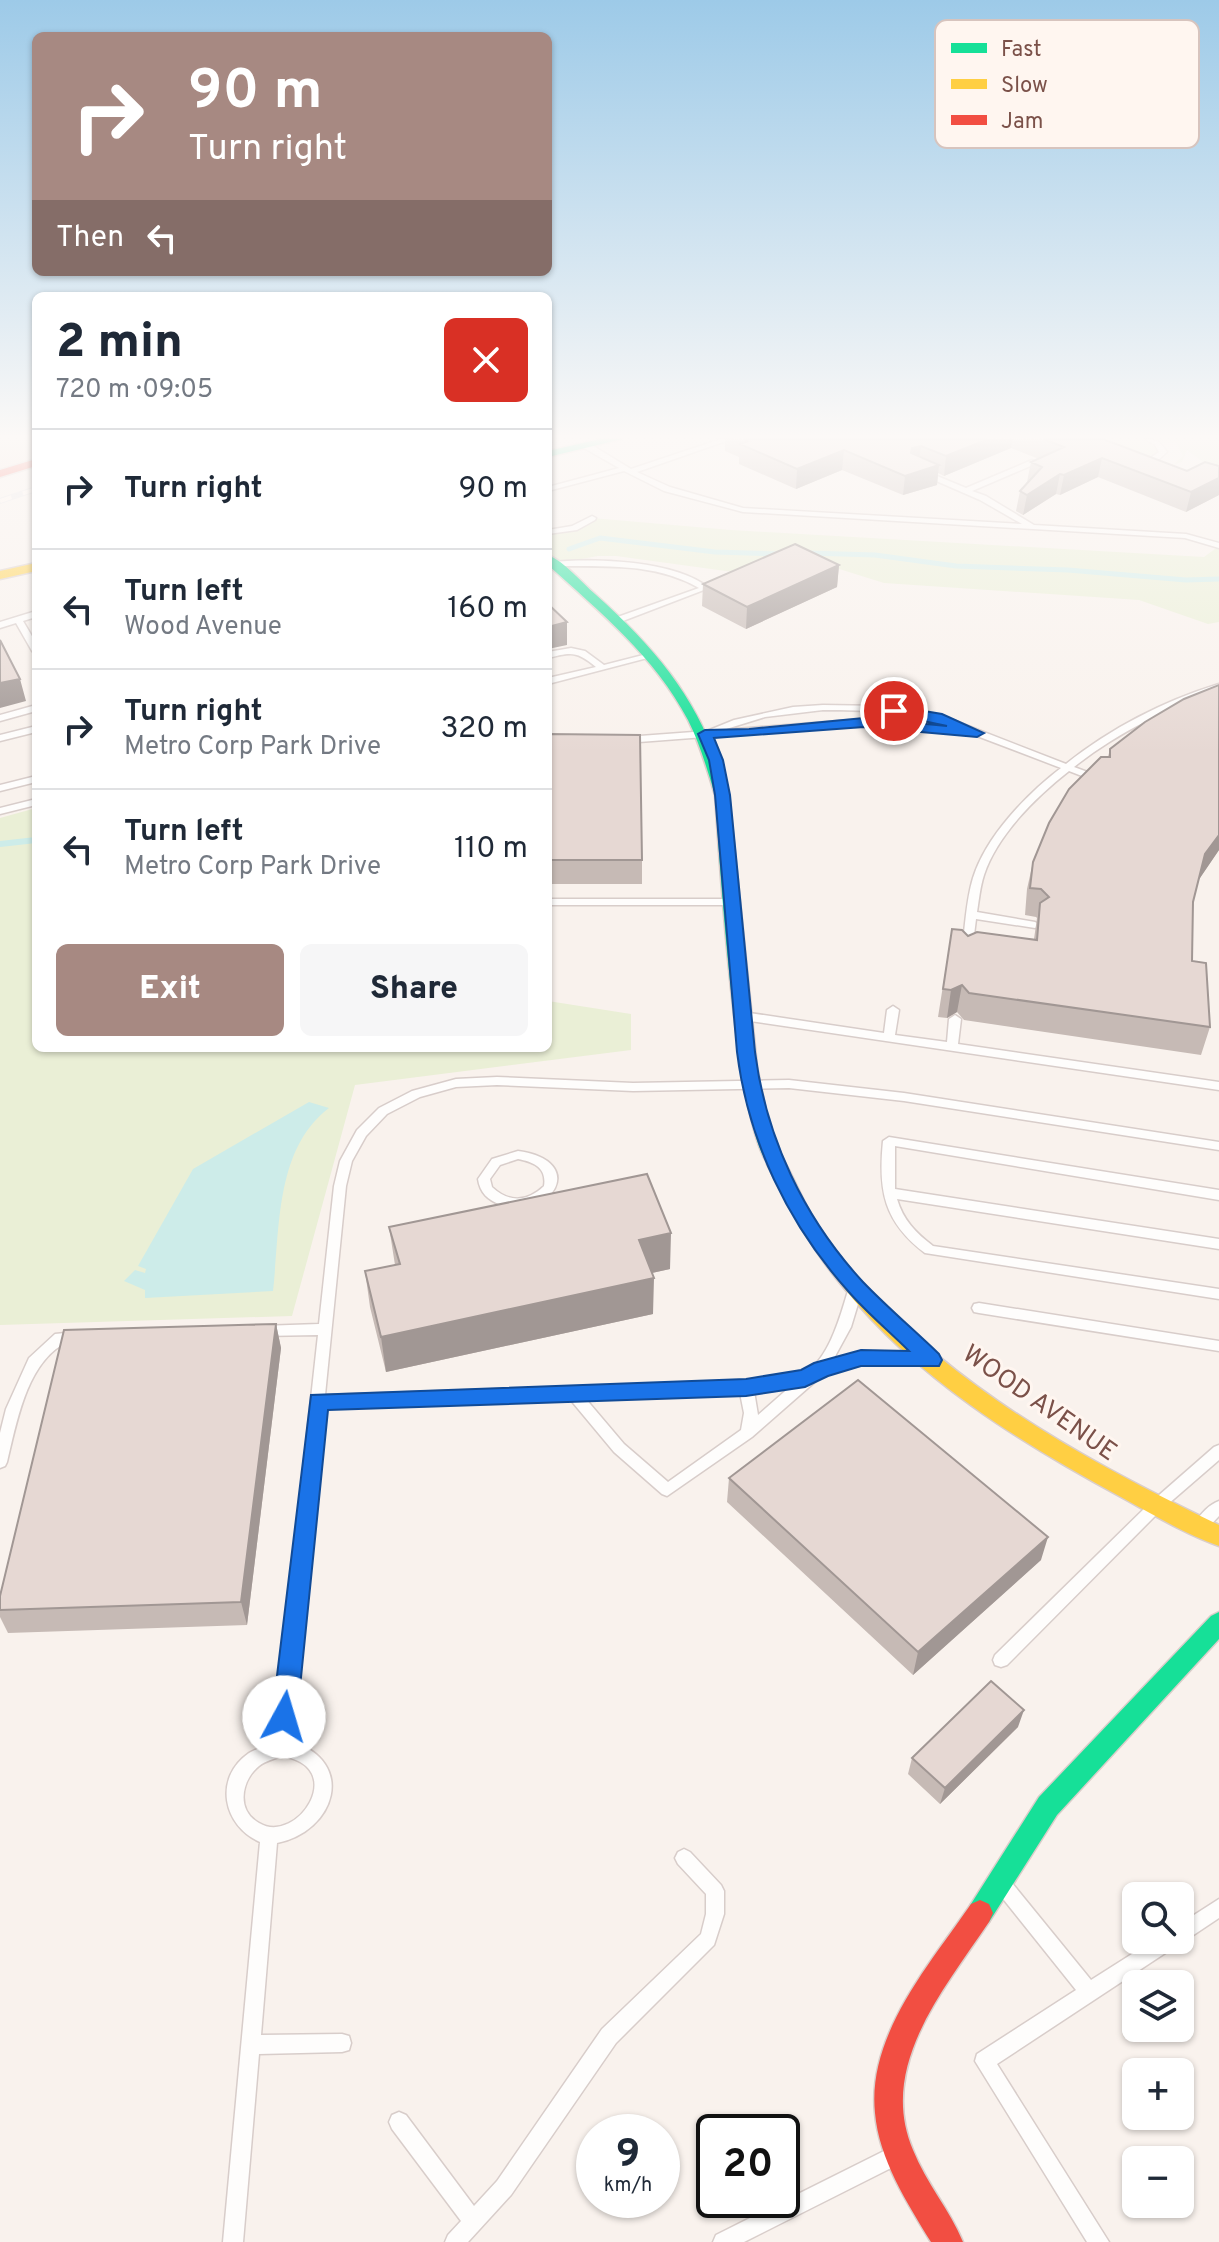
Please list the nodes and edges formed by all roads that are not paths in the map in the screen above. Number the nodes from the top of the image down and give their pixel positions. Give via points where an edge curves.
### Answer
1 (32, 568) edge
2 (553, 568) edge
3 (0, 575) edge
4 (32, 615) edge
5 (19, 620) junction
6 (615, 621) junction
7 (0, 625) edge
8 (32, 636) edge
9 (552, 654) edge
10 (651, 656) junction
11 (601, 667) junction
12 (552, 680) edge
13 (1219, 687) edge
14 (32, 709) edge
15 (825, 709) junction
16 (0, 718) edge
17 (834, 724) junction
18 (32, 730) edge
19 (977, 733) junction
20 (705, 734) junction
21 (0, 738) edge
22 (612, 740) edge
23 (1066, 766) junction
24 (1099, 779) edge
25 (32, 780) edge
26 (0, 788) edge
27 (32, 803) edge
28 (0, 811) edge
29 (552, 902) edge
30 (732, 902) junction
31 (973, 915) junction
32 (1035, 925) edge
33 (965, 958) edge
34 (893, 1010) dead end
35 (743, 1016) junction
36 (955, 1019) dead end
37 (889, 1037) junction
38 (952, 1047) junction
39 (750, 1083) junction
40 (1219, 1086) edge
41 (1219, 1146) edge
42 (889, 1193) junction
43 (1219, 1195) edge
44 (517, 1204) joint
45 (1219, 1244) edge
46 (856, 1287) junction
47 (1219, 1294) edge
48 (979, 1308) dead end
49 (326, 1329) junction
50 (248, 1331) edge
51 (91, 1337) edge
52 (1219, 1346) edge
53 (932, 1360) junction
54 (821, 1369) junction
55 (746, 1387) junction
56 (573, 1393) junction
57 (318, 1401) junction
58 (747, 1433) junction
59 (1219, 1451) edge
60 (0, 1462) edge
61 (1155, 1507) junction
62 (1219, 1507) edge
63 (1198, 1527) junction
64 (1219, 1536) edge
65 (1219, 1623) edge
66 (1001, 1660) dead end
67 (281, 1748) junction
68 (269, 1835) junction
69 (684, 1858) dead end
70 (999, 1880) junction
71 (1219, 1908) edge
72 (1194, 1925) edge
73 (1149, 1954) edge
74 (1090, 1993) junction
75 (342, 2043) dead end
76 (250, 2045) junction
77 (399, 2122) dead end
78 (899, 2154) junction
79 (474, 2222) junction
80 (233, 2242) edge
81 (455, 2242) edge
82 (723, 2242) edge
83 (948, 2242) edge
84 (1099, 2242) edge

1 - 3 street
2 - 6 street, WOOD AVENUE
2 - 6 lane via 661,569 692,578 705,588
4 - 5 lane
5 - 7 lane
5 - 8 lane
6 - 10 street, WOOD AVENUE
9 - 11 lane via 583,651
10 - 11 lane
10 - 20 street, WOOD AVENUE via 685,696
11 - 12 lane
13 - 23 lane via 1169,705
14 - 16 lane
15 - 17 lane
15 - 19 lane via 927,715
15 - 20 lane via 742,718
17 - 19 lane via 893,723
17 - 20 lane
18 - 21 lane
19 - 23 lane
20 - 22 lane
20 - 30 street, WOOD AVENUE via 721,784
23 - 24 lane
23 - 31 lane via 1013,819 981,869
25 - 26 lane
27 - 28 lane
29 - 30 lane
30 - 35 street, WOOD AVENUE
31 - 32 lane
31 - 33 lane
34 - 37 lane
35 - 37 lane
35 - 39 street, WOOD AVENUE
36 - 38 lane
37 - 38 lane
38 - 40 lane
39 - 41 lane via 904,1097
39 - 46 street, WOOD AVENUE via 759,1122 787,1189
39 - 49 lane via 456,1083 416,1094 383,1111 361,1133 346,1161
42 - 43 lane via 884,1177 889,1141
42 - 45 lane
42 - 47 lane via 911,1237 930,1250
44 - 44 lane via 531,1202 550,1188 549,1168 541,1161 518,1155 488,1170 486,1189
46 - 53 street, WOOD AVENUE
46 - 54 lane via 844,1327
48 - 52 lane
49 - 50 lane
49 - 57 lane
51 - 60 lane via 60,1338 34,1362 13,1409
53 - 54 lane via 861,1358
53 - 61 street, WOOD AVENUE via 1040,1442
54 - 55 lane via 805,1378
54 - 58 lane
55 - 56 lane
55 - 58 lane via 751,1413
56 - 57 lane
56 - 58 lane via 619,1448 667,1490
57 - 67 lane
59 - 61 lane
61 - 63 street, WOOD AVENUE
61 - 66 lane
62 - 63 lane
63 - 64 street, WOOD AVENUE
65 - 70 street via 1048,1806
67 - 68 lane via 253,1759 235,1784 236,1812 243,1824
67 - 68 lane via 295,1749 317,1764 324,1790 319,1805 299,1828
68 - 76 lane
69 - 79 lane via 717,1898 708,1939 609,2036 504,2188
70 - 74 lane
70 - 78 street via 894,2053 886,2104
71 - 72 lane
73 - 74 lane
74 - 84 lane via 984,2061
75 - 76 lane
76 - 80 lane
77 - 79 lane
78 - 82 lane
78 - 83 street
79 - 81 lane

